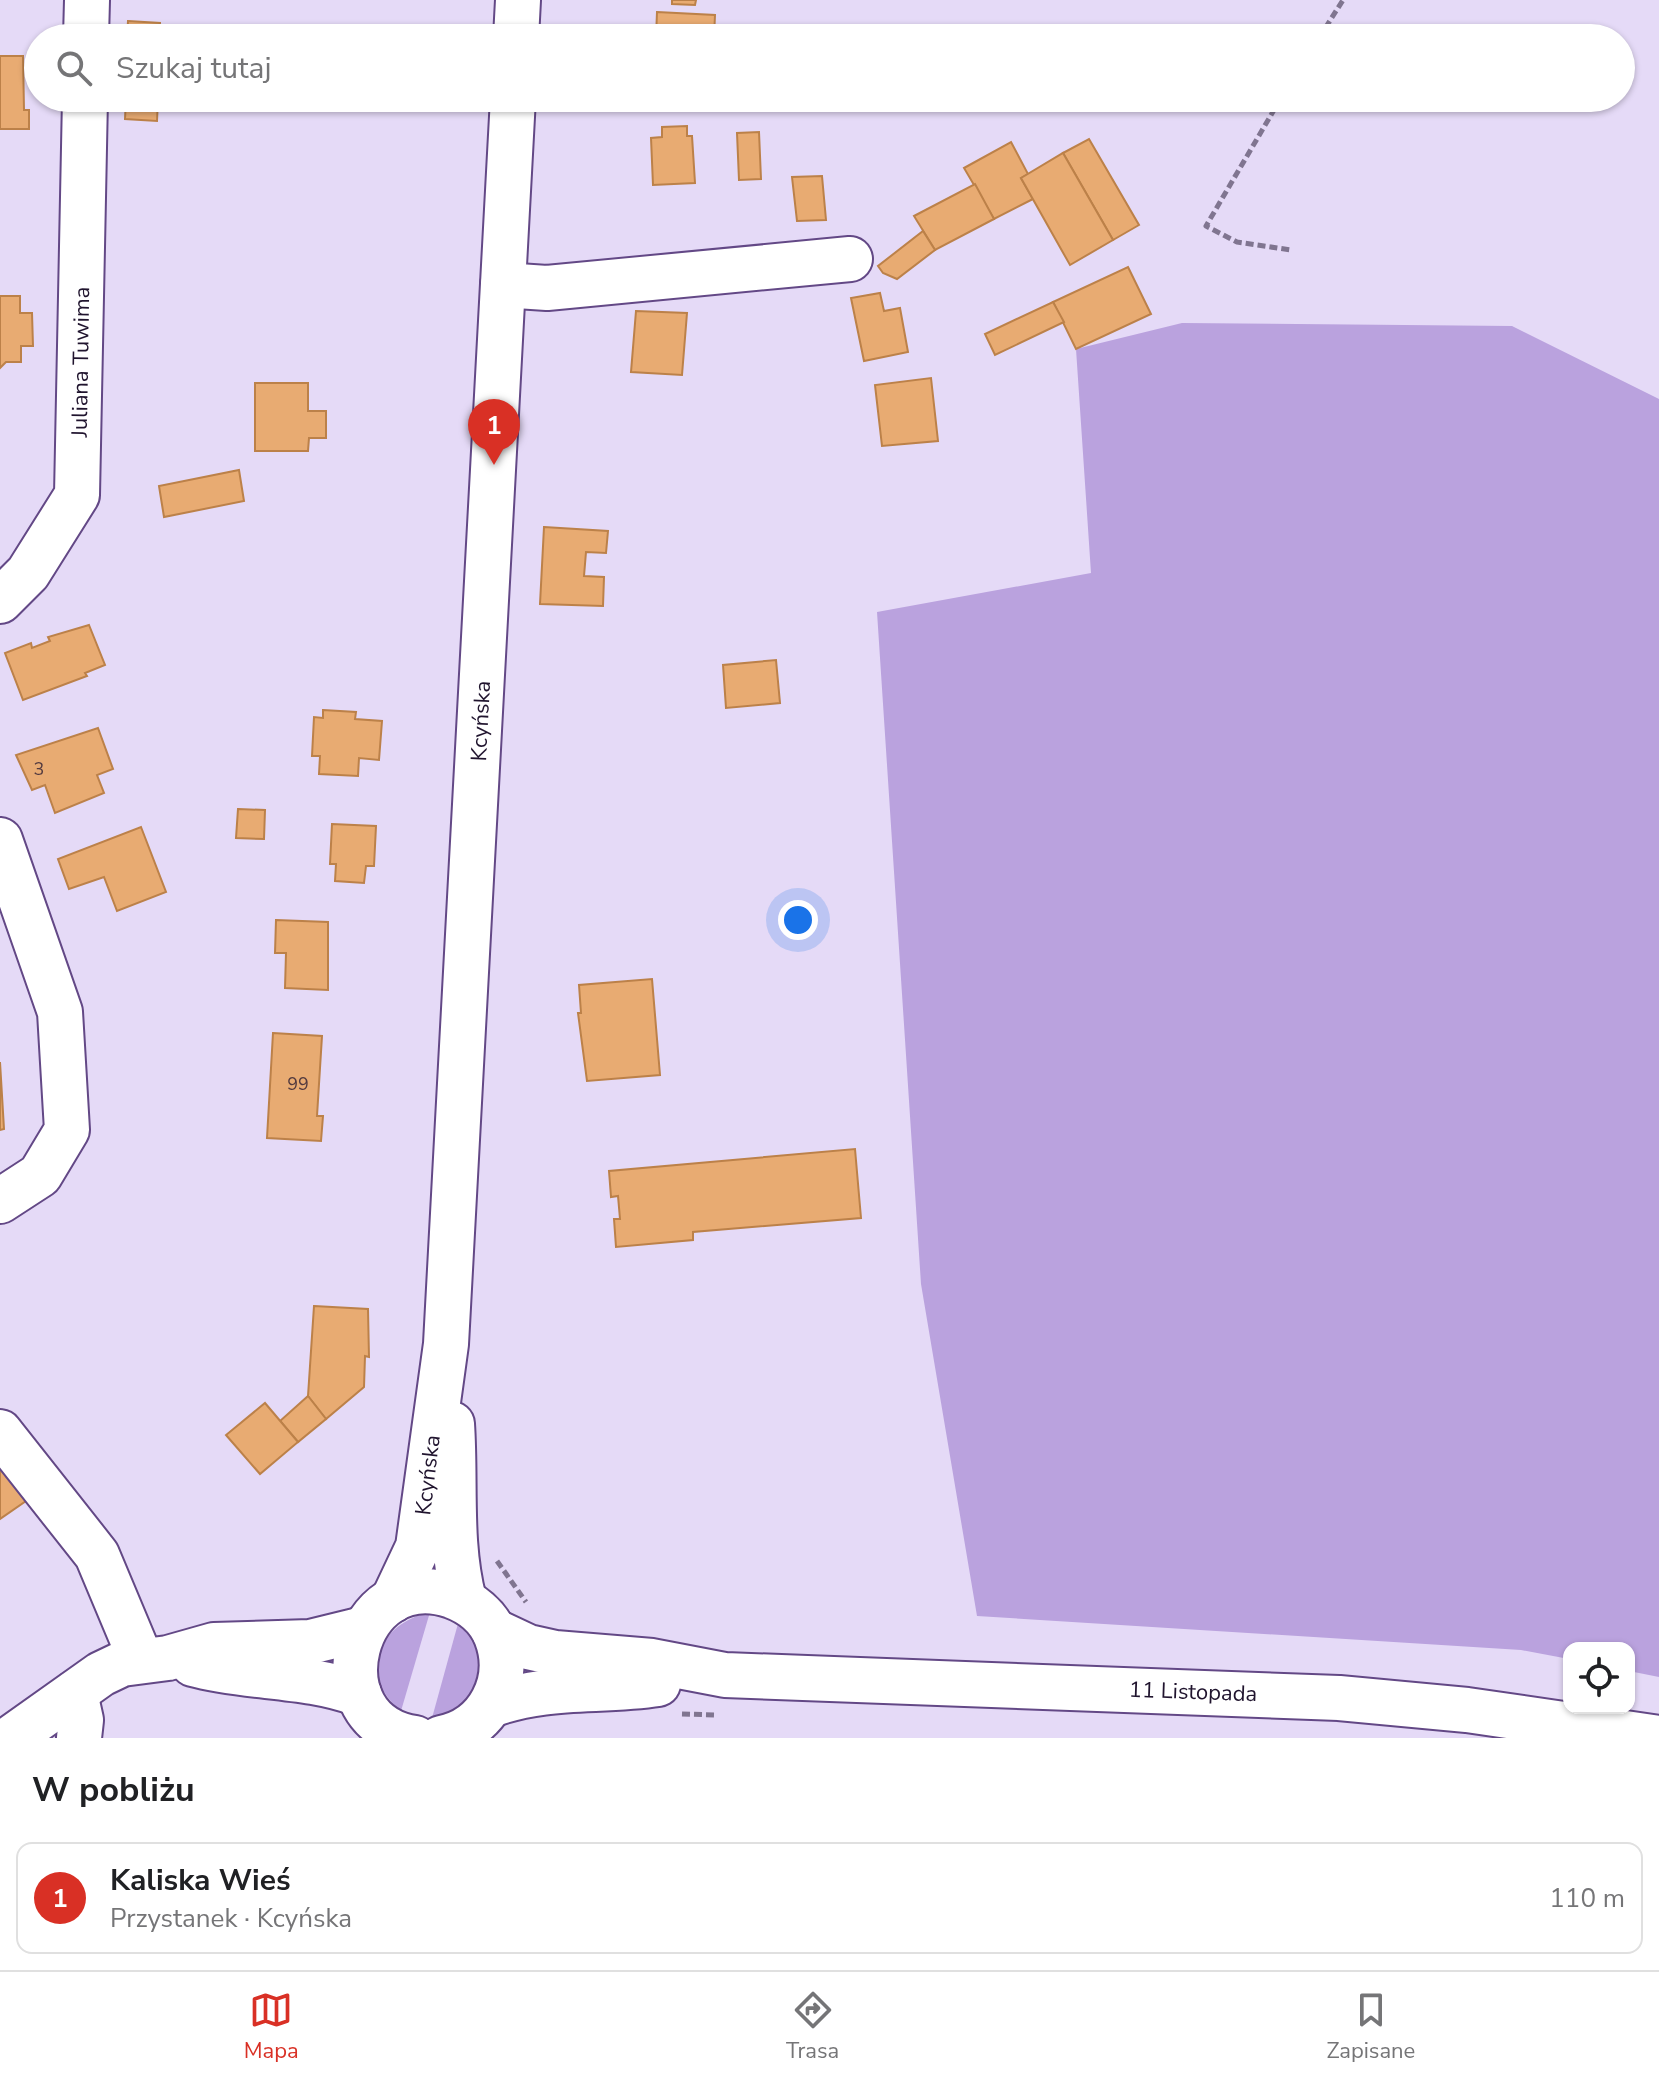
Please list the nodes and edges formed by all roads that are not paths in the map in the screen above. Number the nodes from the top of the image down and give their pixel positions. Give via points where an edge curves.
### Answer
1 (87, 0) edge
2 (518, 0) edge
3 (86, 24) edge
4 (517, 24) edge
5 (85, 112) edge
6 (512, 112) edge
7 (850, 259) dead end
8 (503, 285) junction
9 (0, 601) edge
10 (0, 840) edge
11 (0, 1201) edge
12 (446, 1344) junction
13 (0, 1432) edge
14 (378, 1615) junction
15 (479, 1616) junction
16 (155, 1659) junction
17 (725, 1675) junction
18 (75, 1693) junction
19 (491, 1705) junction
20 (413, 1729) edge
21 (11, 1738) edge
22 (79, 1738) edge
23 (1659, 1738) edge

1 - 3 main road
2 - 4 main road
5 - 9 main road, Juliana Tuwima via 77,495 28,573
6 - 8 main road, Kcyńska
7 - 8 main road via 547,288
8 - 12 main road, Kcyńska
10 - 11 main road via 60,1012 67,1130 40,1175
12 - 14 main road, Kcyńska via 418,1547
12 - 15 main road, Kcyńska via 456,1478 454,1547
13 - 16 main road via 97,1555
14 - 15 main road via 416,1592 441,1592
14 - 16 main road via 310,1642 214,1645
14 - 20 main road via 354,1661
15 - 17 main road, 11 Listopada via 528,1647
15 - 19 main road via 503,1668
16 - 18 main road via 111,1669
16 - 20 main road via 315,1680
17 - 19 main road, 11 Listopada via 557,1689
17 - 23 main road, 11 Listopada via 1339,1698
18 - 21 main road
18 - 22 main road
19 - 20 main road via 481,1718

